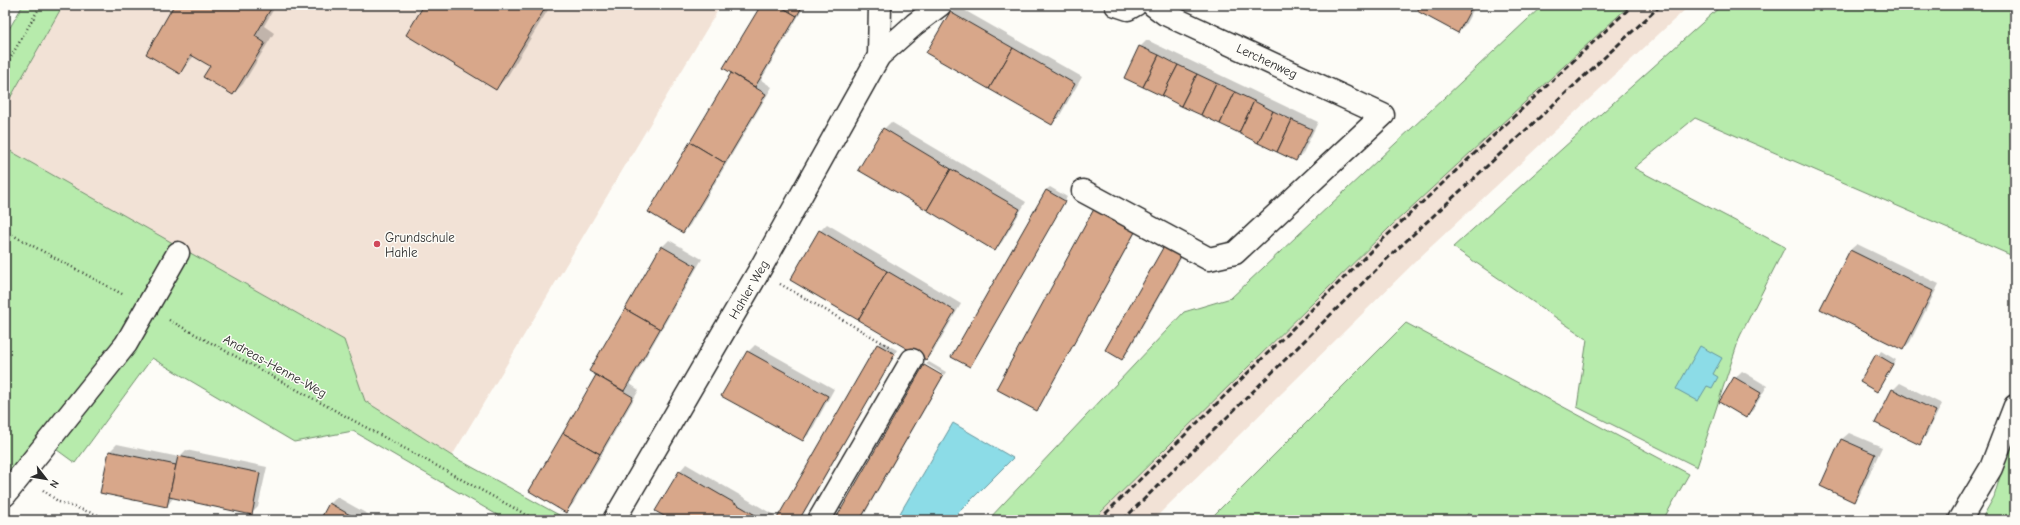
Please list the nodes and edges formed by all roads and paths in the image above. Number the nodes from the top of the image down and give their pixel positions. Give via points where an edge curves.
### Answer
1 (41, 5) edge
2 (880, 5) edge
3 (940, 5) edge
4 (1116, 5) edge
5 (1135, 5) edge
6 (1153, 5) edge
7 (879, 56) junction
8 (5, 67) edge
9 (1083, 192) dead end
10 (5, 231) edge
11 (178, 253) dead end
12 (759, 272) junction
13 (146, 307) junction
14 (912, 360) joint
15 (2015, 406) edge
16 (22, 473) junction
17 (5, 495) edge
18 (113, 520) edge
19 (536, 520) edge
20 (614, 520) edge
21 (819, 520) edge
22 (1960, 520) edge

1 - 8 path
2 - 7 street, Hahler Weg
3 - 7 street, Hahler Weg
4 - 5 street via 1128,9
6 - 9 street, Lerchenweg via 1165,14 1383,115 1235,253 1209,259
7 - 12 street, Hahler Weg
10 - 13 path, Andreas-Henne-Weg
11 - 13 street
12 - 14 path
12 - 20 street, Hahler Weg
13 - 16 street via 126,344
13 - 19 path, Andreas-Henne-Weg
14 - 21 street
15 - 22 street via 1991,468
16 - 17 street
16 - 18 path via 60,502

